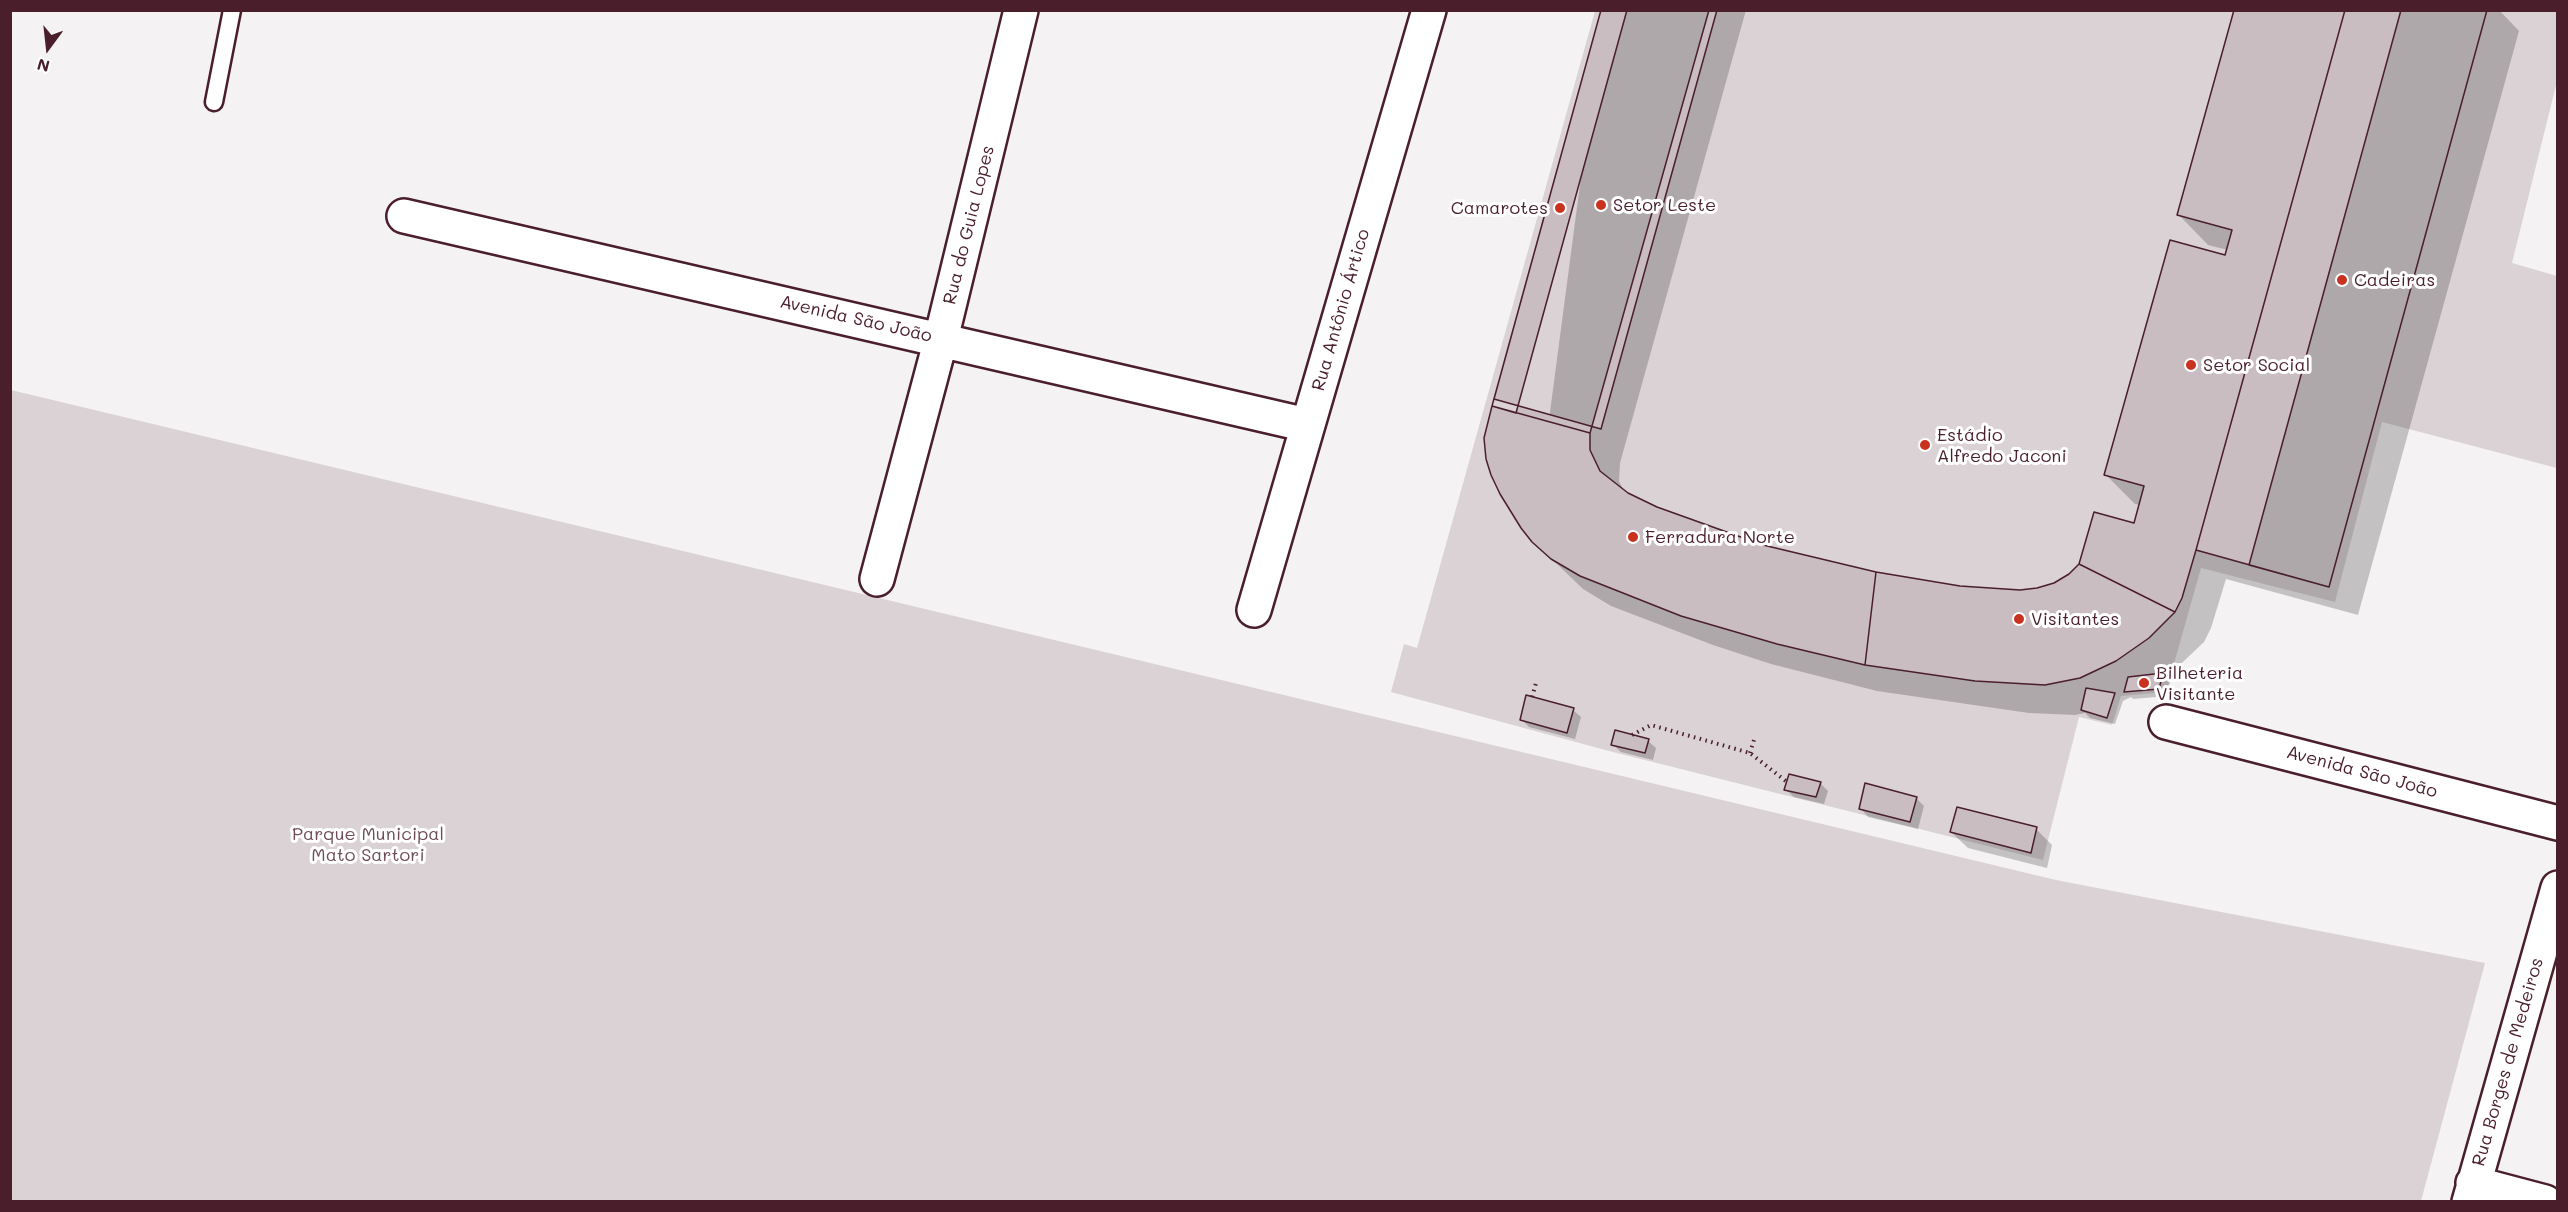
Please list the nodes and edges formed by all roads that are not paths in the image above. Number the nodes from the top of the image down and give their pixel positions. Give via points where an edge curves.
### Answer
1 (232, 10) edge
2 (1021, 10) edge
3 (1429, 10) edge
4 (214, 102) dead end
5 (404, 216) dead end
6 (941, 339) junction
7 (1307, 425) junction
8 (877, 579) dead end
9 (1254, 610) dead end
10 (2166, 722) dead end
11 (2558, 823) edge
12 (2558, 888) edge
13 (2471, 1192) edge
14 (2545, 1202) edge

1 - 4 lane
2 - 6 street, Rua do Guia Lopes
3 - 7 street, Rua Antônio Ártico
5 - 6 street, Avenida São João
6 - 7 street, Avenida São João
6 - 8 street, Rua do Guia Lopes
7 - 9 street, Rua Antônio Ártico
10 - 11 street, Avenida São João
12 - 13 street, Rua Borges de Medeiros
13 - 14 street

